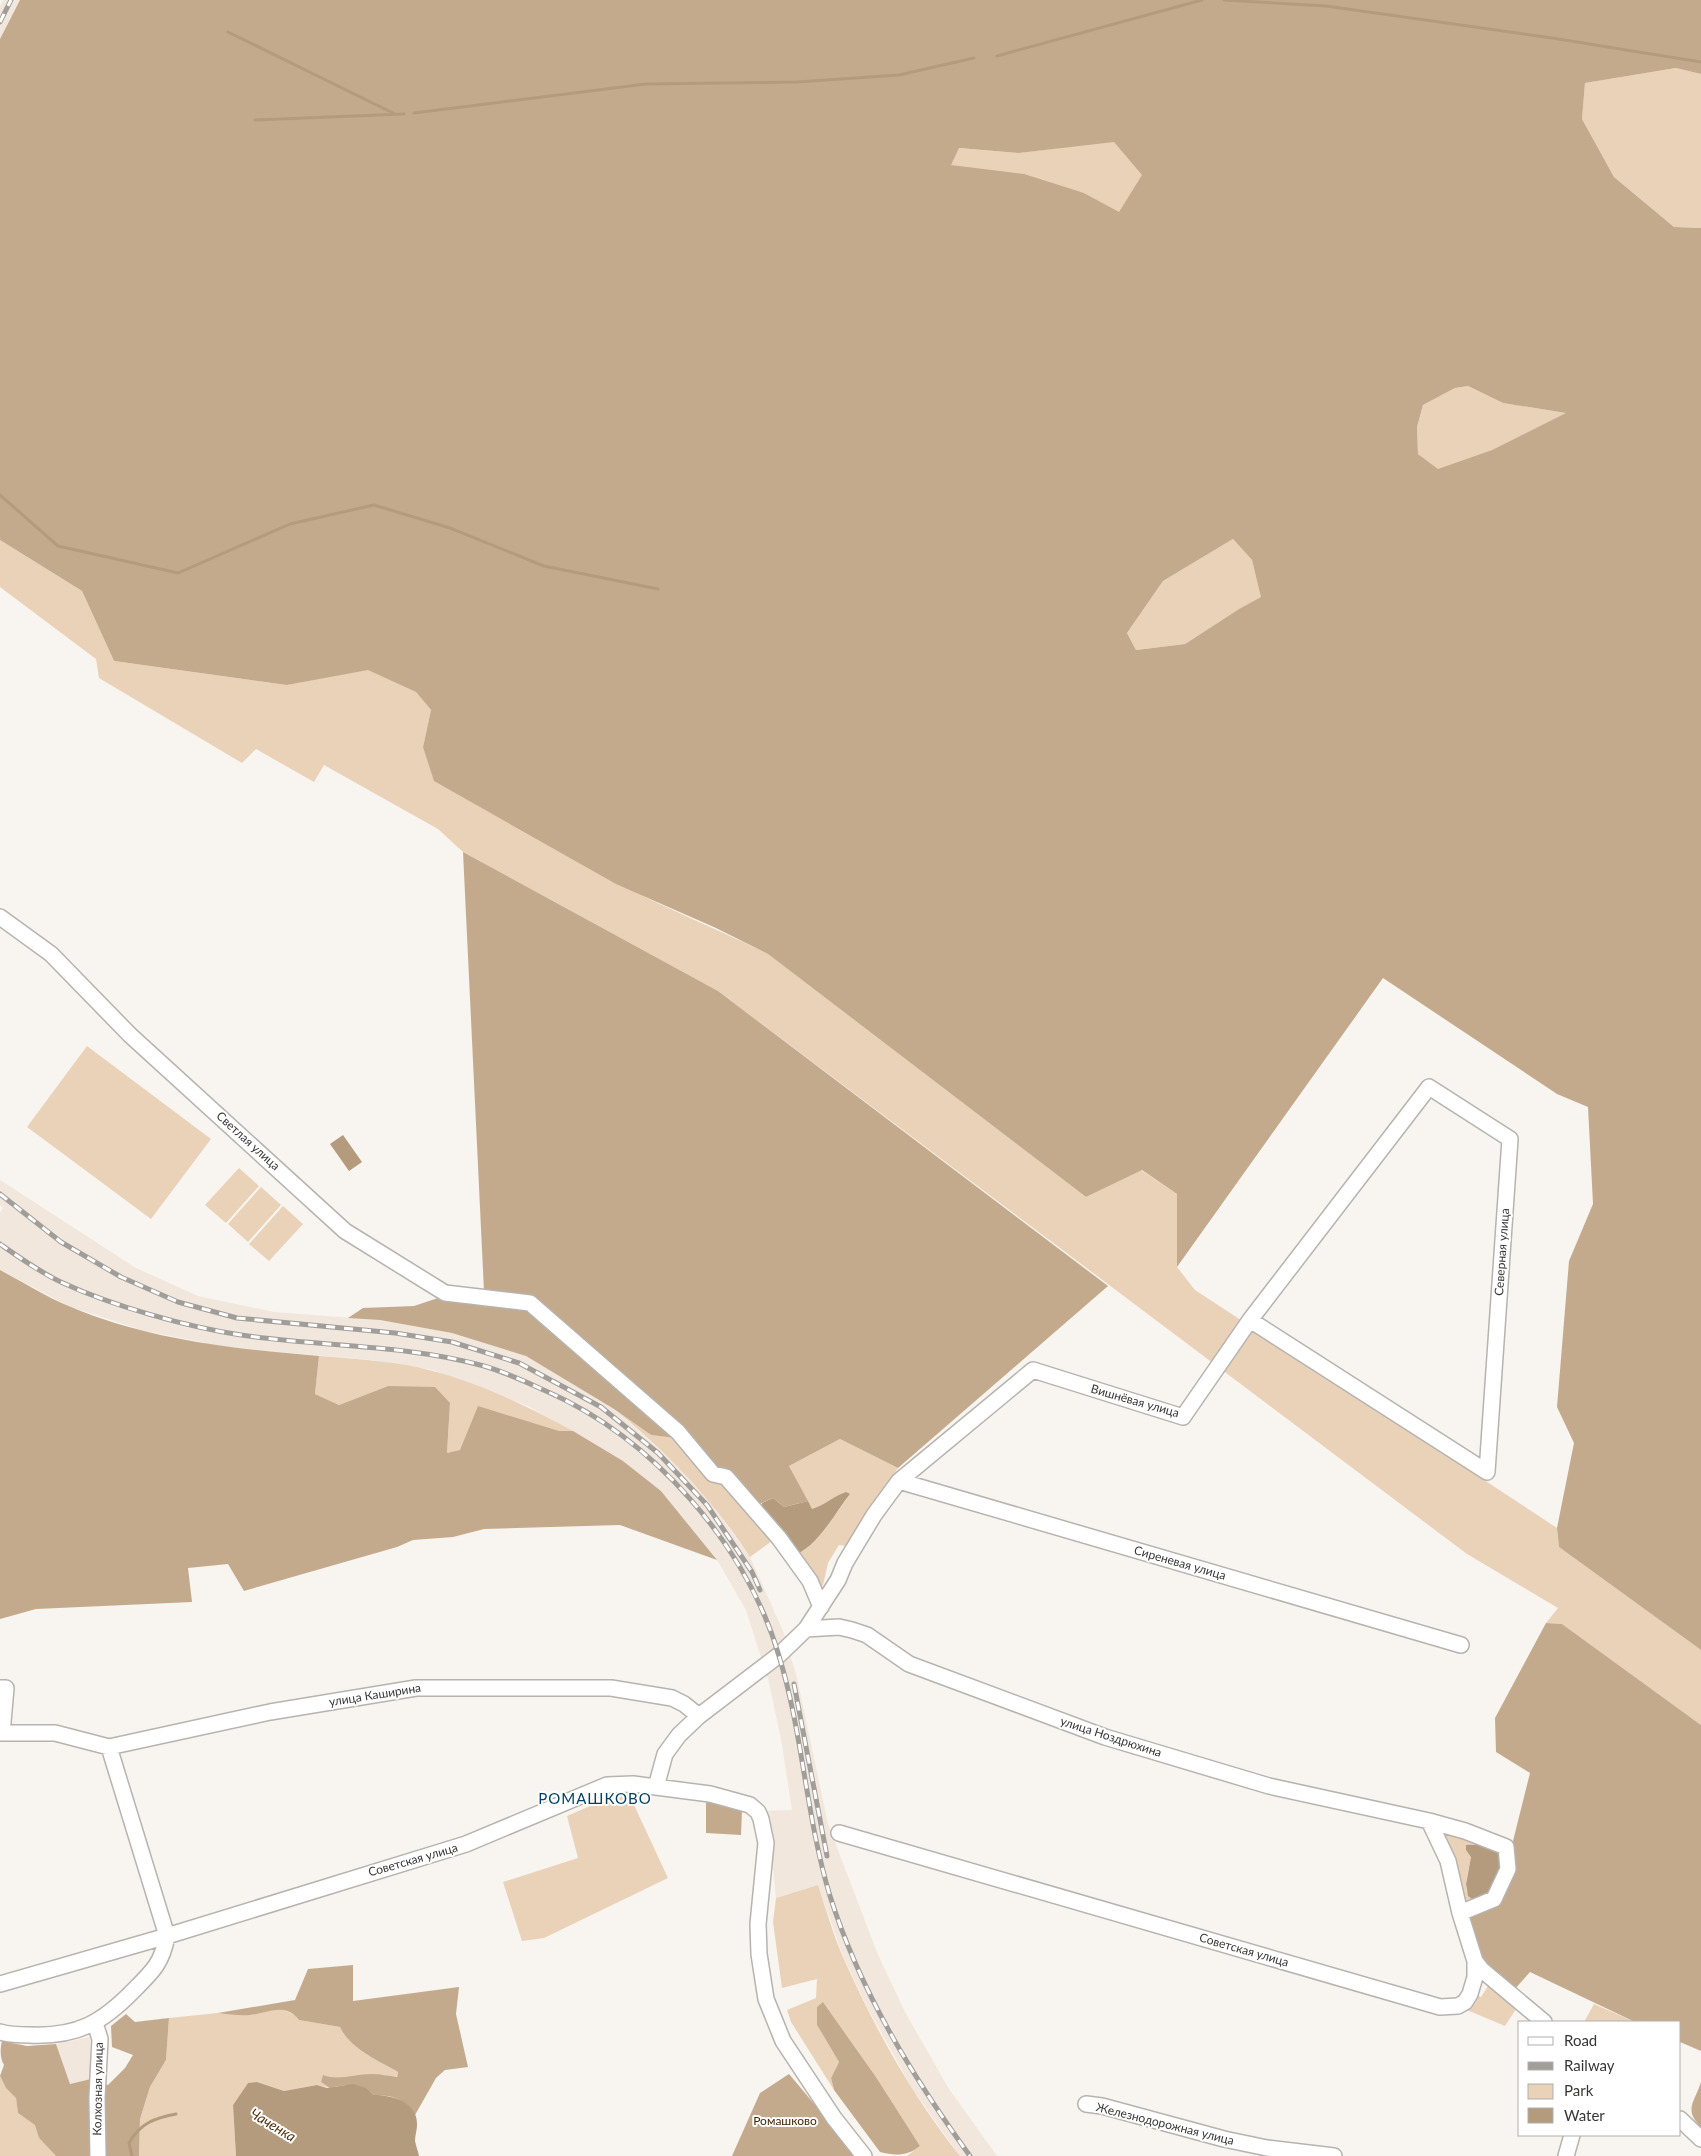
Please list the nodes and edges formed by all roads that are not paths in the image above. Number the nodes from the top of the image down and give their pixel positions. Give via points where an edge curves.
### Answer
1 (0, 917) edge
2 (1250, 1320) junction
3 (899, 1481) junction
4 (821, 1607) junction
5 (806, 1629) junction
6 (1461, 1645) dead end
7 (0, 1688) edge
8 (699, 1716) junction
9 (108, 1747) junction
10 (656, 1787) junction
11 (1429, 1821) junction
12 (839, 1833) dead end
13 (1460, 1913) junction
14 (167, 1936) junction
15 (1475, 1962) junction
16 (0, 1984) edge
17 (1543, 2021) edge
18 (95, 2022) junction
19 (0, 2032) edge
20 (1086, 2104) dead end
21 (1681, 2119) edge
22 (1572, 2136) edge
23 (1701, 2139) edge
24 (98, 2156) edge
25 (864, 2156) edge
26 (1334, 2156) edge
27 (1566, 2156) edge

1 - 4 street, Светлая улица via 51,954 130,1036 345,1230 444,1293 530,1303 678,1432 713,1474 726,1477 779,1538 810,1581
2 - 2 street, Северная улица via 1429,1087 1510,1139 1487,1472
2 - 3 street, Вишнёвая улица via 1183,1417 1033,1370
3 - 4 street via 874,1515
3 - 6 street, Сиреневая улица
4 - 5 street
5 - 8 street via 779,1655
5 - 11 street, улица Ноздрюхина via 839,1627 867,1635 909,1664 1105,1737 1269,1786
7 - 9 street via 6,1688 2,1733 55,1733
8 - 9 street, улица Каширина via 672,1698 611,1688 416,1688 270,1712
8 - 10 street via 671,1744
9 - 14 street
10 - 14 street, Советская улица via 621,1783 607,1785 466,1844
10 - 25 street, Советская улица via 733,1798 758,1812 766,1843 758,1924 766,1998 783,2042
11 - 13 street, Советская улица via 1448,1861
11 - 13 street, улица Ноздрюхина via 1506,1848 1508,1869 1494,1899
12 - 15 street, Советская улица via 1440,2007 1458,2006 1465,2002 1475,1977
13 - 15 street, Советская улица
14 - 16 street, Советская улица
14 - 18 street via 164,1955 153,1972 111,2013
15 - 17 street
18 - 19 street via 80,2030 54,2036
18 - 24 street, Колхозная улица via 100,2039 96,2097
20 - 26 street, Железнодорожная улица via 1232,2141
21 - 23 street
22 - 27 street

